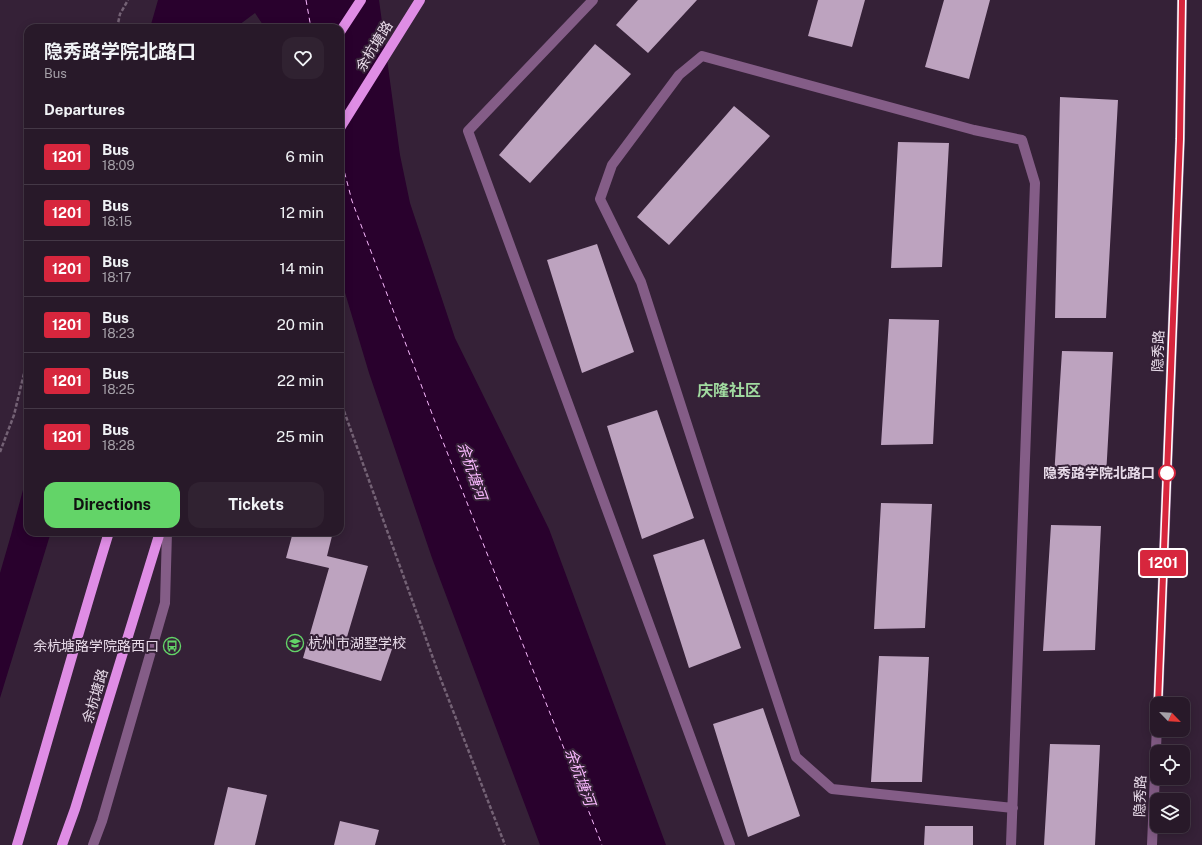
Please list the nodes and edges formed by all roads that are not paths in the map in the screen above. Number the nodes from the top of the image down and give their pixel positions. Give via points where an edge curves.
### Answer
1 (361, 0) edge
2 (420, 0) edge
3 (593, 0) edge
4 (1182, 0) edge
5 (344, 26) edge
6 (344, 122) edge
7 (108, 536) edge
8 (159, 536) edge
9 (167, 536) edge
10 (1158, 697) edge
11 (1156, 737) edge
12 (1013, 808) junction
13 (17, 845) edge
14 (62, 845) edge
15 (93, 845) edge
16 (730, 845) edge
17 (1012, 845) edge
18 (1152, 845) edge

1 - 5 main road
2 - 6 main road, 余杭塘路
3 - 16 street via 468,131
4 - 10 street, 隐秀路 via 1180,139
7 - 13 main road
8 - 14 main road, 余杭塘路
9 - 15 street via 165,603
11 - 18 street, 隐秀路
12 - 12 street via 1035,184 1022,140 974,130 702,56 680,75 612,165 600,199 641,282 796,757 832,789
12 - 17 street

